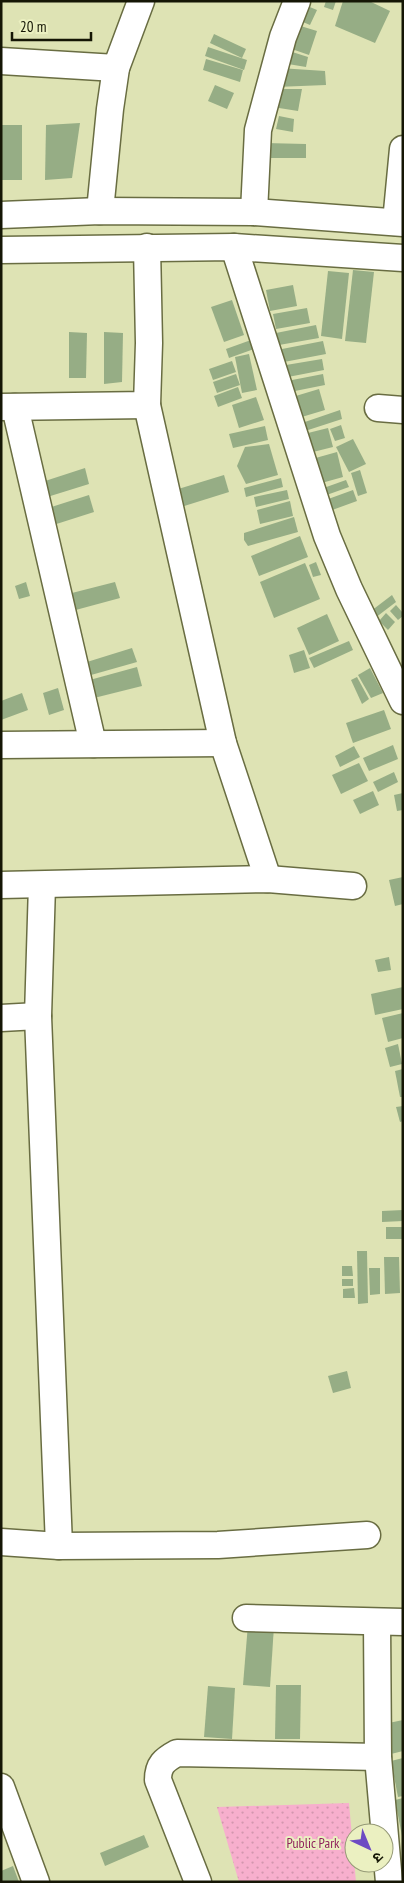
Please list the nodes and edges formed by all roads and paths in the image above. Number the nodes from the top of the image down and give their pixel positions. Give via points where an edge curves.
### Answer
1 (141, 1) edge
2 (297, 1) edge
3 (1, 61) edge
4 (116, 68) junction
5 (403, 150) edge
6 (100, 211) junction
7 (254, 212) junction
8 (1, 215) edge
9 (399, 223) edge
10 (147, 247) junction
11 (234, 247) junction
12 (1, 250) edge
13 (403, 258) edge
14 (147, 405) junction
15 (8, 407) edge
16 (403, 702) edge
17 (224, 743) junction
18 (93, 744) junction
19 (1, 745) edge
20 (268, 879) junction
21 (1, 885) edge
22 (42, 885) junction
23 (353, 886) dead end
24 (38, 1016) junction
25 (1, 1018) edge
26 (367, 1535) dead end
27 (1, 1542) edge
28 (58, 1546) junction
29 (246, 1618) dead end
30 (390, 1622) edge
31 (378, 1757) junction
32 (1, 1787) edge
33 (36, 1882) edge
34 (198, 1882) edge
35 (389, 1882) edge

1 - 4 street
2 - 7 street via 283,37 258,130
3 - 4 street
4 - 6 street
5 - 9 street
6 - 7 street
6 - 8 street
7 - 9 street
10 - 11 street
10 - 12 street
10 - 14 street
11 - 13 street
11 - 16 street via 327,536
14 - 15 street
14 - 17 street
15 - 18 street
17 - 18 street
17 - 20 street
18 - 19 street
20 - 22 street
20 - 23 street
21 - 22 street
22 - 24 street
24 - 25 street
24 - 28 street
26 - 28 street via 218,1545
27 - 28 street
29 - 30 street
30 - 31 street
31 - 34 street via 177,1753 164,1760 158,1769 158,1780
31 - 35 street
32 - 33 street

